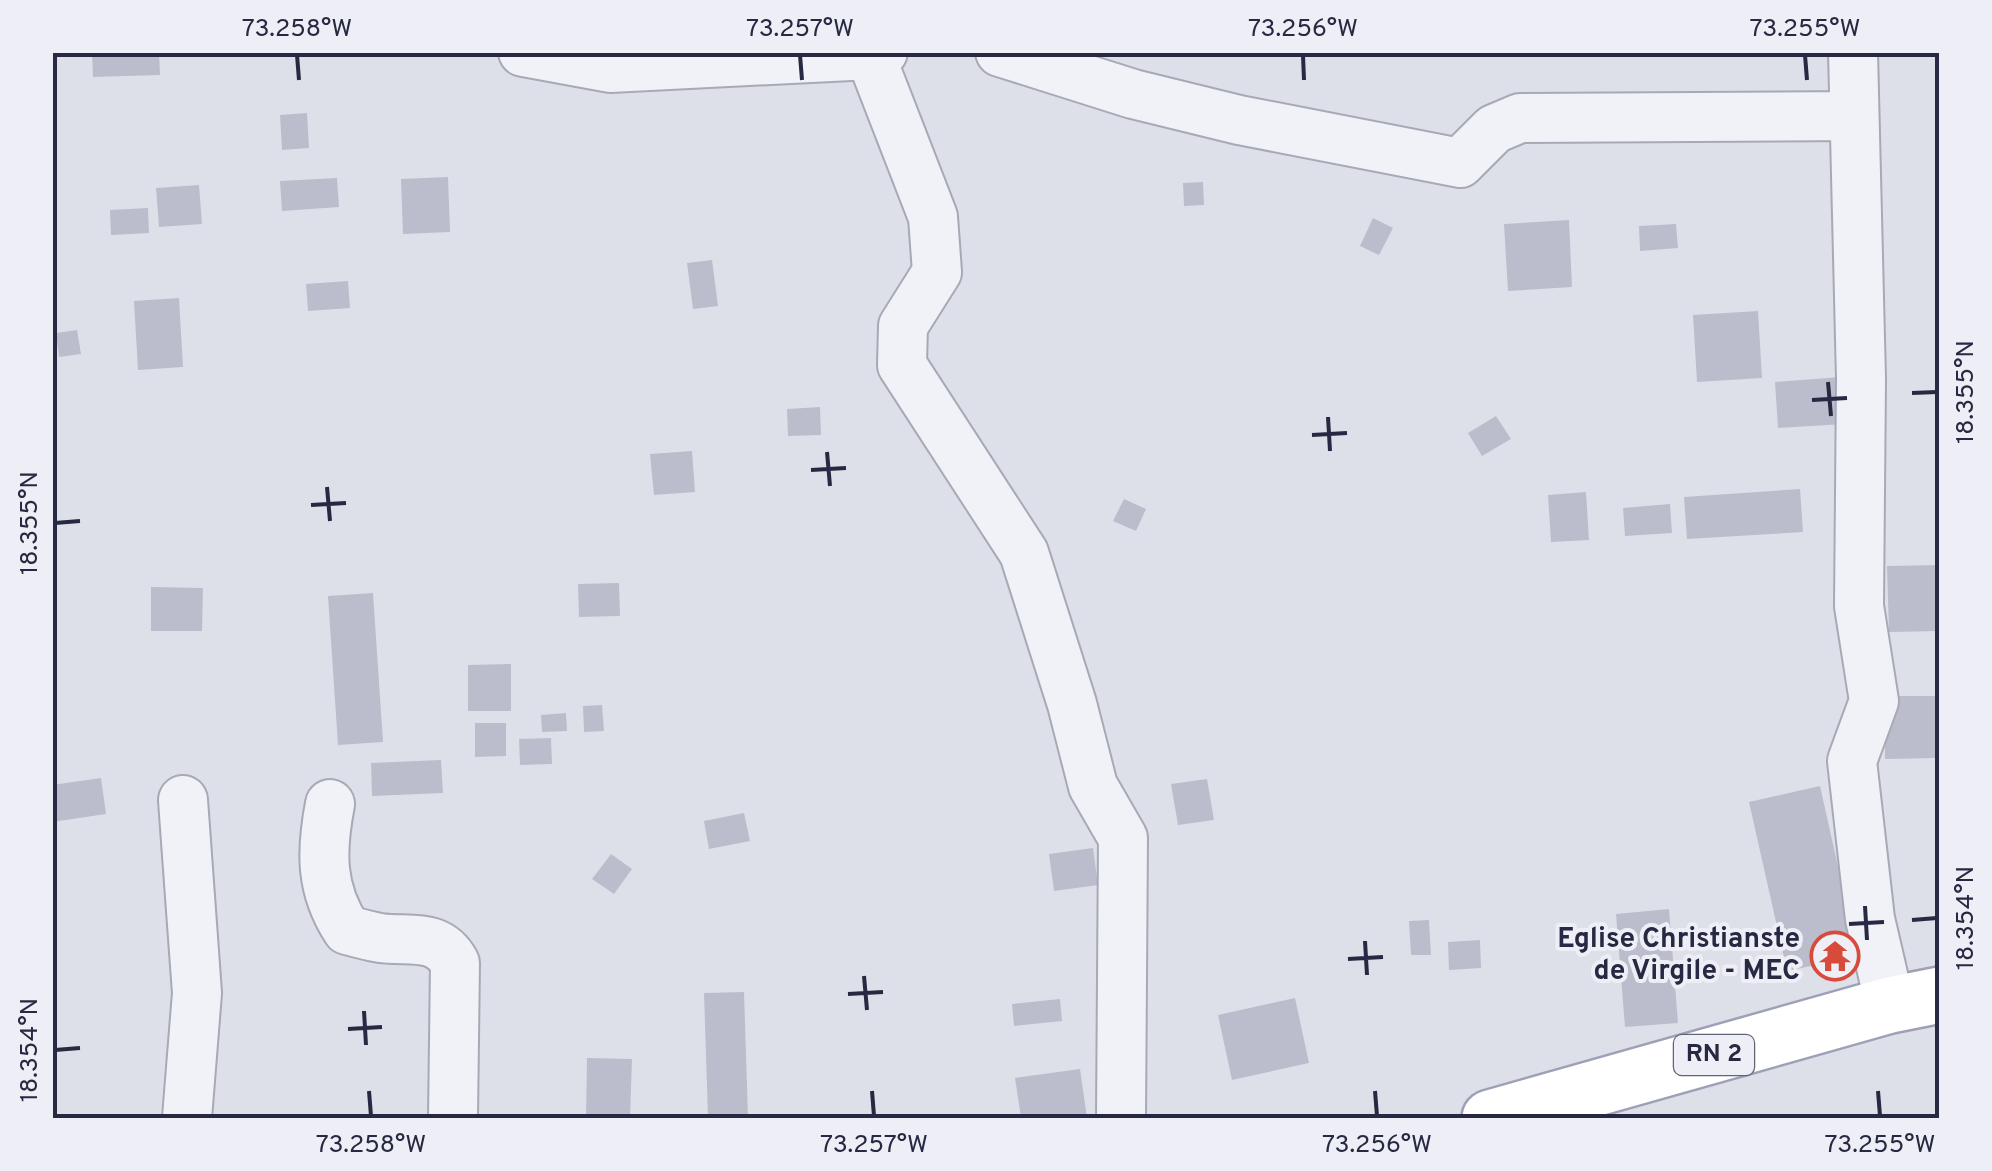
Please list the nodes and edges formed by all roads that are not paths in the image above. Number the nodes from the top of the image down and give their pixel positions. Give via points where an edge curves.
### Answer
1 (523, 52) edge
2 (1000, 52) edge
3 (1854, 52) edge
4 (874, 53) edge
5 (1854, 116) junction
6 (182, 800) dead end
7 (330, 804) dead end
8 (1915, 1000) edge
9 (187, 1118) edge
10 (453, 1118) edge
11 (1121, 1118) edge
12 (1490, 1118) edge

1 - 4 street via 610,68
2 - 5 street via 1239,120 1460,163 1494,129 1520,118
3 - 5 street
4 - 11 street via 933,217 936,272 903,326 902,365 1024,553 1093,786 1122,838
5 - 8 street via 1859,606 1874,701 1852,761 1870,919
6 - 9 street via 197,993
7 - 10 street via 324,878 346,930 434,942 456,963
8 - 12 main road, RN 2

